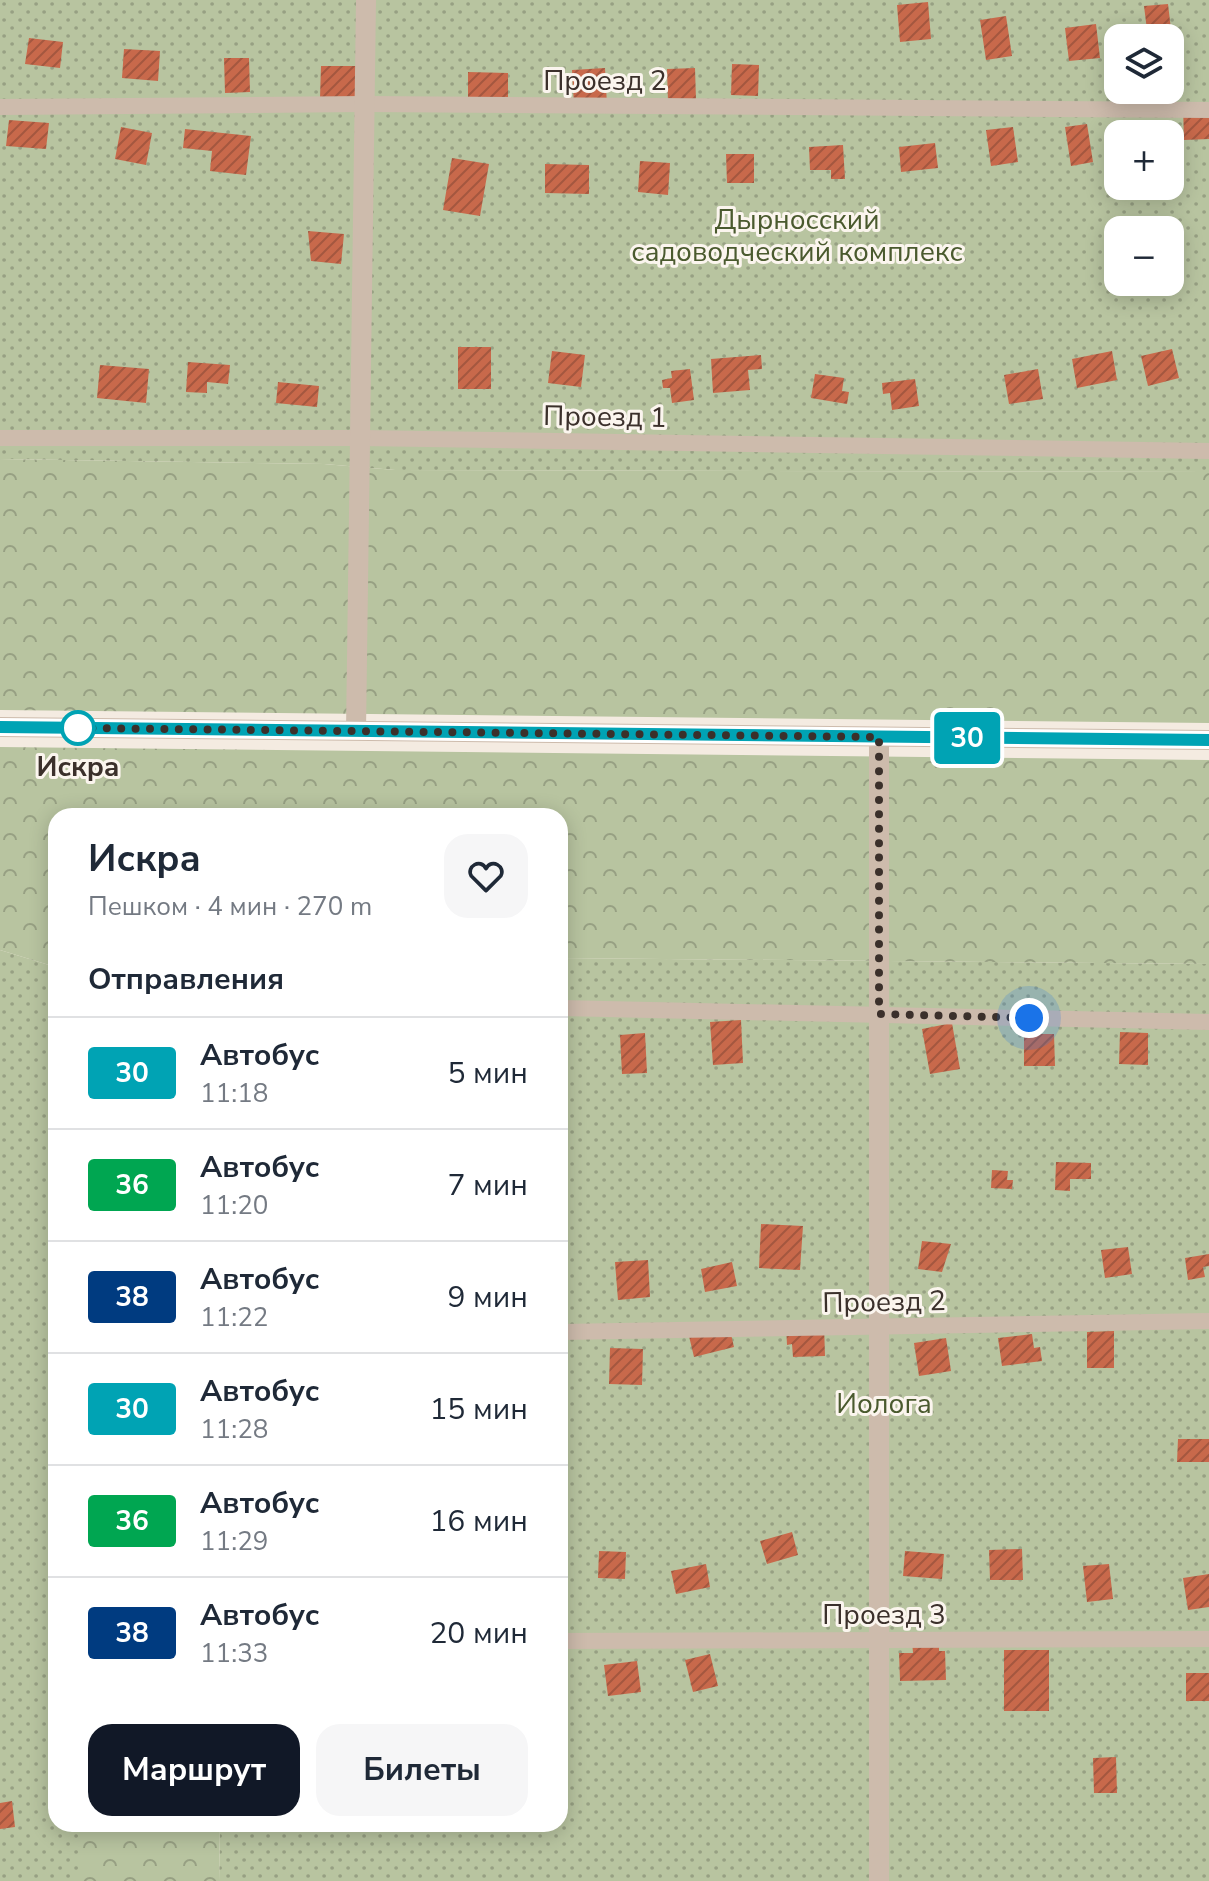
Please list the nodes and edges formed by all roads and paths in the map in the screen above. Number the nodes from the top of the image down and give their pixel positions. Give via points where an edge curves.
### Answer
1 (366, 0) edge
2 (365, 104) junction
3 (0, 107) edge
4 (1209, 110) edge
5 (0, 438) edge
6 (360, 438) junction
7 (1209, 451) edge
8 (0, 727) edge
9 (356, 731) junction
10 (879, 737) junction
11 (1209, 740) edge
12 (568, 1008) edge
13 (879, 1014) junction
14 (1209, 1022) edge
15 (1209, 1321) edge
16 (879, 1327) junction
17 (568, 1332) edge
18 (1209, 1639) edge
19 (879, 1640) junction
20 (568, 1641) edge
21 (879, 1881) edge

1 - 2 street
2 - 3 lane, Проезд 2
2 - 4 lane, Проезд 2
2 - 6 street
5 - 6 lane, Проезд 1
6 - 7 lane, Проезд 1
6 - 9 street
8 - 9 street
9 - 10 street
10 - 11 street
10 - 13 street
12 - 13 lane
13 - 14 lane
13 - 16 street
15 - 16 lane, Проезд 2
16 - 17 lane, Проезд 2
16 - 19 street
18 - 19 lane, Проезд 3
19 - 20 lane, Проезд 3
19 - 21 street

